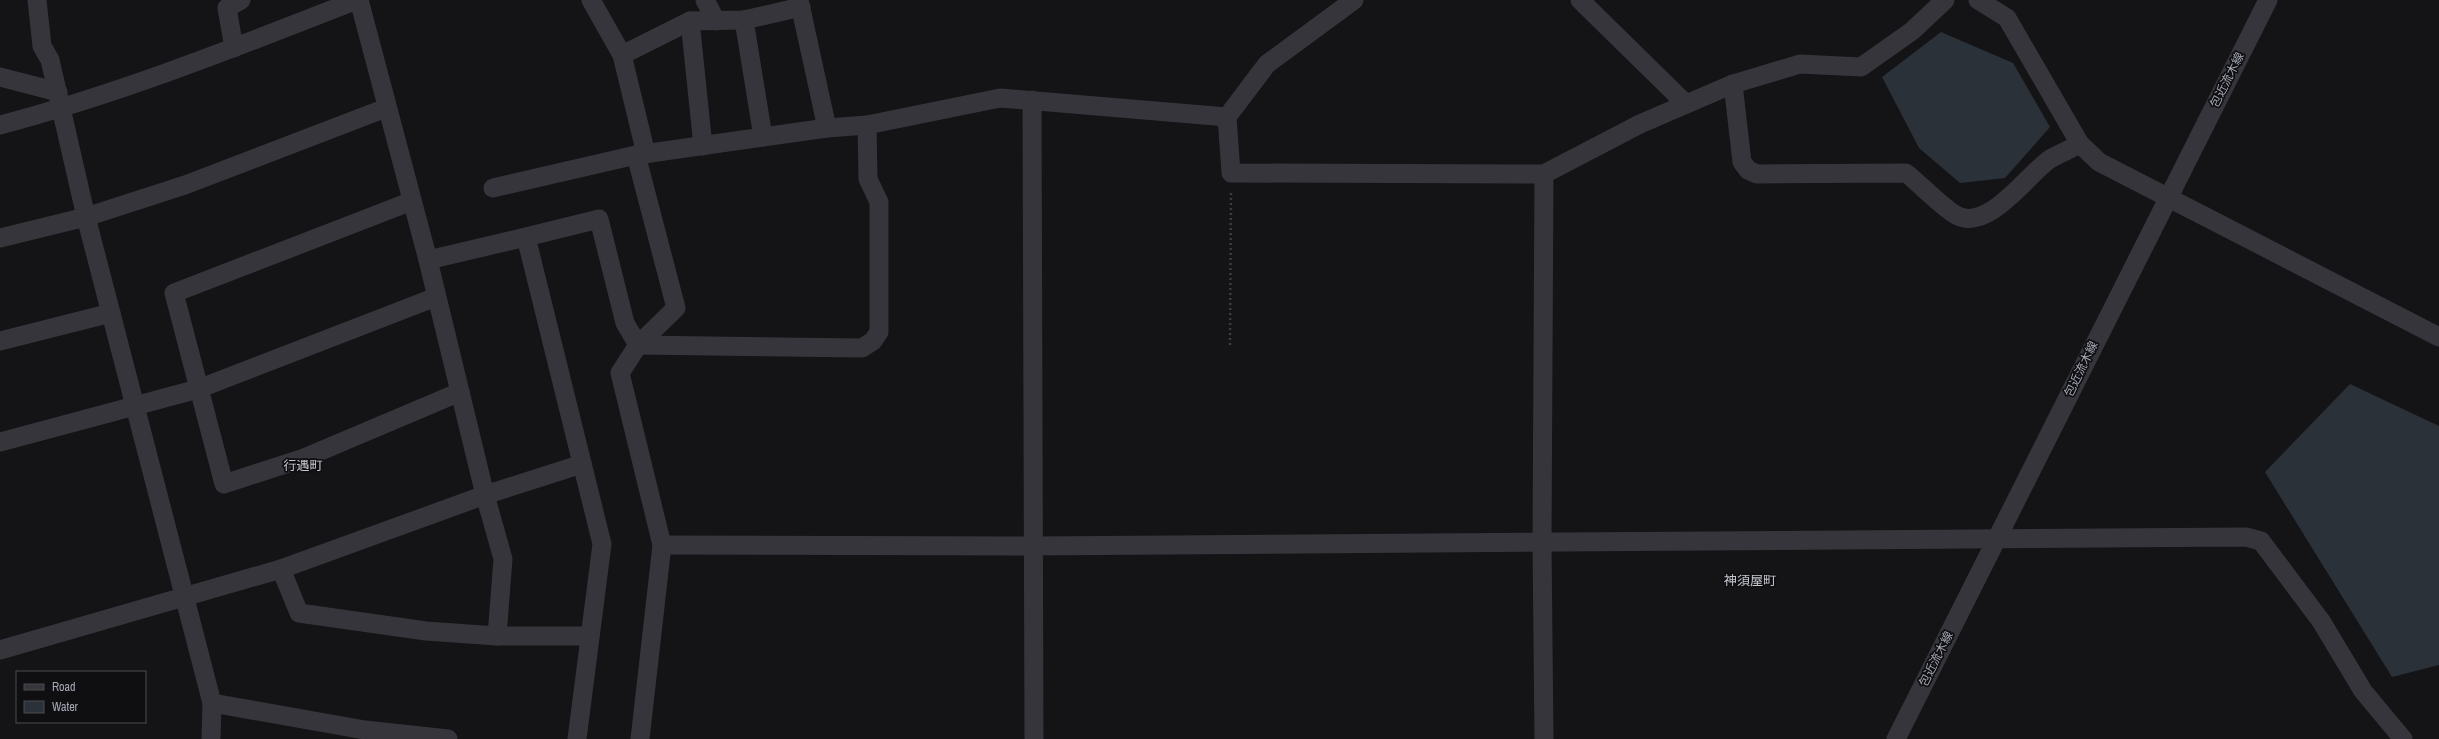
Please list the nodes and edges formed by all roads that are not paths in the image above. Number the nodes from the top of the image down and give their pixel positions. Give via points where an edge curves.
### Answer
1 (37, 0) edge
2 (358, 0) edge
3 (591, 0) edge
4 (704, 0) edge
5 (1354, 0) edge
6 (1580, 0) edge
7 (1945, 0) edge
8 (1978, 0) edge
9 (2268, 0) edge
10 (231, 3) edge
11 (800, 3) edge
12 (744, 20) junction
13 (690, 21) junction
14 (716, 21) junction
15 (234, 48) junction
16 (622, 55) junction
17 (0, 77) edge
18 (1734, 84) junction
19 (60, 100) junction
20 (1032, 100) junction
21 (1686, 104) junction
22 (386, 108) junction
23 (1227, 117) junction
24 (0, 125) edge
25 (867, 125) junction
26 (827, 128) junction
27 (763, 137) junction
28 (2080, 144) junction
29 (703, 146) junction
30 (641, 154) junction
31 (1544, 174) junction
32 (493, 188) dead end
33 (2167, 197) junction
34 (412, 201) junction
35 (86, 217) junction
36 (526, 237) junction
37 (0, 238) edge
38 (428, 260) junction
39 (436, 296) junction
40 (111, 313) junction
41 (2439, 337) edge
42 (0, 341) edge
43 (638, 346) junction
44 (198, 390) junction
45 (460, 392) junction
46 (135, 407) junction
47 (0, 442) edge
48 (582, 464) junction
49 (485, 495) junction
50 (1998, 538) junction
51 (1542, 542) junction
52 (662, 545) junction
53 (1033, 546) junction
54 (281, 569) junction
55 (185, 597) junction
56 (0, 634) edge
57 (497, 636) junction
58 (590, 636) junction
59 (21, 644) junction
60 (0, 650) edge
61 (212, 703) junction
62 (211, 739) edge
63 (448, 739) edge
64 (577, 739) edge
65 (640, 739) edge
66 (1034, 739) edge
67 (1544, 739) edge
68 (1896, 739) edge
69 (2403, 739) edge

1 - 19 street via 42,46 50,60
2 - 15 street
2 - 22 street
3 - 16 street
4 - 14 street
5 - 23 street via 1267,64
6 - 21 street
7 - 18 street via 1912,31 1861,67 1800,64
8 - 28 street via 2007,18
9 - 33 street, 包近流木線
10 - 15 street
11 - 12 street
11 - 26 street
12 - 14 street
12 - 27 street
13 - 14 street
13 - 16 street
13 - 29 street
15 - 19 street
16 - 30 street
17 - 19 street
18 - 21 street
18 - 28 street via 1742,162 1748,170 1757,174 1906,172 1957,216 1968,219 1987,213 2002,203 2050,160
19 - 24 street
19 - 35 street
20 - 23 street
20 - 25 street via 1000,98
20 - 53 street
21 - 31 street via 1640,124
22 - 34 street
22 - 35 street via 185,185
23 - 31 street via 1231,173
25 - 26 street
25 - 43 street via 868,179 879,202 879,332 873,341 862,348
26 - 27 street
27 - 29 street
28 - 33 street via 2100,162
29 - 30 street
30 - 32 street
30 - 43 street via 676,308
31 - 51 street
33 - 41 street
33 - 50 street, 包近流木線
34 - 38 street
34 - 44 street via 174,293
35 - 37 street
35 - 40 street
36 - 38 street
36 - 43 street via 599,219 625,323
36 - 48 street
38 - 39 street
39 - 44 street
39 - 45 street
40 - 42 street
40 - 46 street
43 - 52 street via 620,373
44 - 45 street via 224,484 304,458
44 - 46 street
45 - 49 street
46 - 47 street
46 - 55 street
48 - 49 street
48 - 58 street via 602,544
49 - 54 street
49 - 57 street via 503,559
50 - 51 street
50 - 68 street, 包近流木線
50 - 69 street via 2246,537 2261,540 2321,622 2363,691
51 - 53 street
51 - 67 street
52 - 53 street
52 - 65 street
53 - 66 street
54 - 55 street
54 - 57 street via 299,613 426,631
55 - 59 street
55 - 61 street
56 - 59 street
57 - 58 street
58 - 64 street
59 - 60 street
61 - 62 street
61 - 63 street via 365,730

